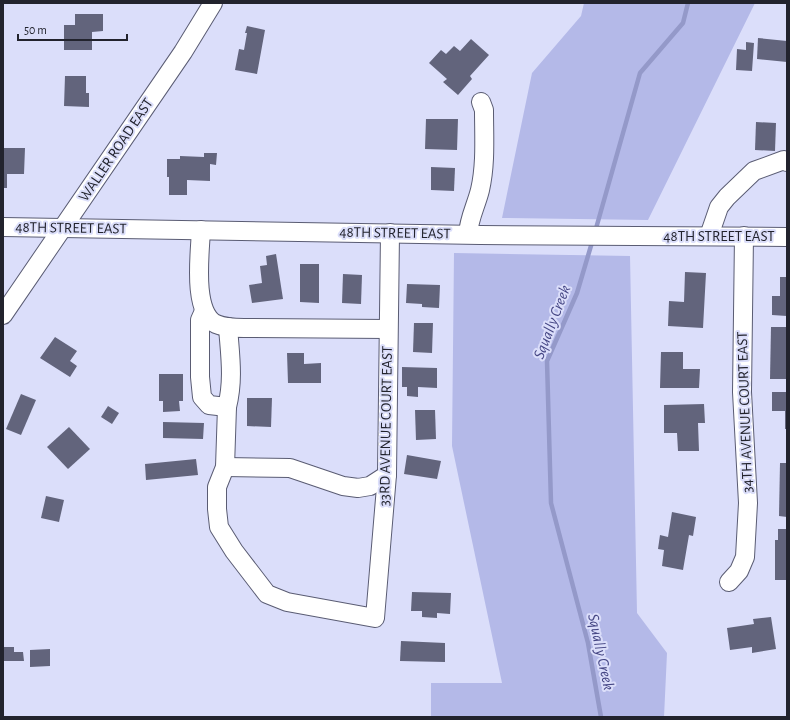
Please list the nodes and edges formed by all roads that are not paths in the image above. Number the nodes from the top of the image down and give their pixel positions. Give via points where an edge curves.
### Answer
1 (212, 3) edge
2 (481, 102) dead end
3 (787, 162) edge
4 (3, 227) edge
5 (63, 228) junction
6 (201, 230) junction
7 (390, 233) junction
8 (474, 235) junction
9 (709, 236) junction
10 (744, 236) junction
11 (787, 237) edge
12 (206, 314) junction
13 (3, 315) edge
14 (228, 327) junction
15 (388, 329) junction
16 (227, 406) junction
17 (225, 467) junction
18 (387, 475) junction
19 (729, 582) dead end

1 - 5 street, WALLER ROAD EAST via 183,52
2 - 8 street via 484,110 483,171 480,190 469,223
3 - 9 street via 784,160 754,171 727,196
4 - 5 street, 48TH STREET EAST
5 - 6 street, 48TH STREET EAST
5 - 13 street, WALLER ROAD EAST
6 - 7 street, 48TH STREET EAST
6 - 12 street via 200,290
7 - 8 street, 48TH STREET EAST
7 - 15 street, 33RD AVENUE COURT EAST
8 - 9 street, 48TH STREET EAST
9 - 10 street, 48TH STREET EAST
10 - 11 street, 48TH STREET EAST
10 - 19 street, 34TH AVENUE COURT EAST via 742,392 748,503 746,557 739,571
12 - 14 street via 216,324
12 - 16 street via 200,320 202,397 209,405
14 - 15 street
14 - 16 street via 232,378
15 - 18 street, 33RD AVENUE COURT EAST
16 - 17 street
17 - 18 street via 290,468 343,486 358,488 370,486
17 - 18 street, 33RD AVENUE COURT EAST via 217,487 216,509 219,527 267,594 287,602 375,618

